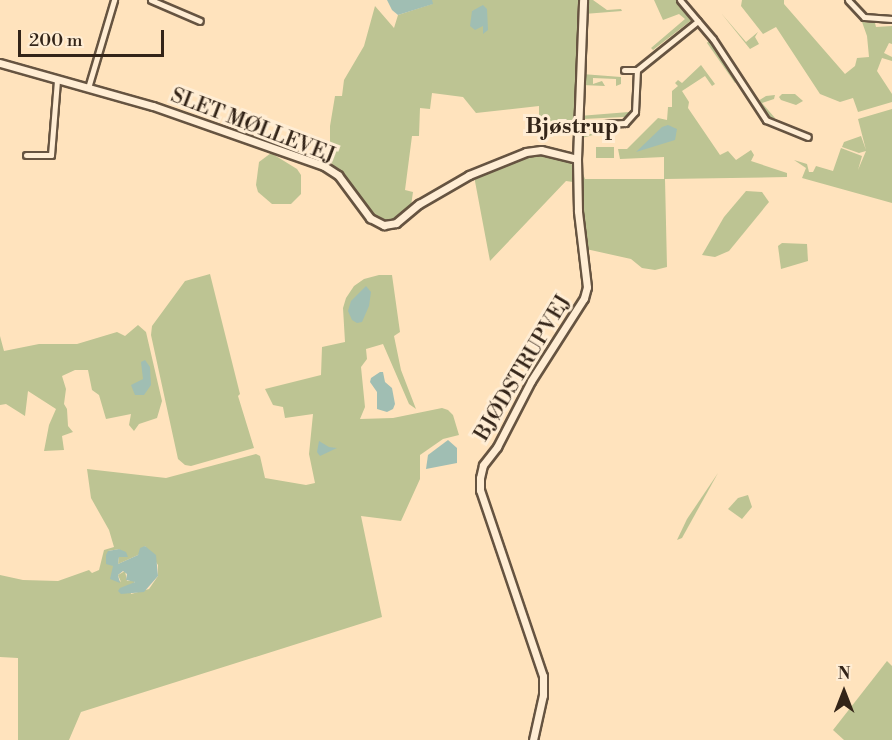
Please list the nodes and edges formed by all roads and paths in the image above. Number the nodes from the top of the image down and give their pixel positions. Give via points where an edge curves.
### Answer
1 (114, 0) edge
2 (151, 0) edge
3 (583, 0) edge
4 (680, 0) edge
5 (848, 0) edge
6 (892, 19) edge
7 (200, 21) dead end
8 (698, 21) junction
9 (0, 63) edge
10 (624, 70) dead end
11 (637, 70) junction
12 (57, 80) junction
13 (88, 88) junction
14 (584, 125) dead end
15 (808, 137) dead end
16 (26, 155) dead end
17 (577, 159) junction
18 (533, 740) edge

1 - 13 street
2 - 7 street
3 - 17 street, BJØDSTRUPVEJ
4 - 8 street
5 - 6 street via 864,17
8 - 11 street
8 - 15 street via 766,120
9 - 12 street, SLET MØLLEVEJ
10 - 11 street
11 - 14 street via 636,112 625,123
12 - 13 street, SLET MØLLEVEJ
12 - 16 street via 51,155
13 - 17 street, SLET MØLLEVEJ via 153,106 324,166 338,175 370,218 384,225 396,223 419,204 469,175 526,152 541,150
17 - 18 street, BJØDSTRUPVEJ via 586,292 483,465 480,478 480,490 543,675 543,695

